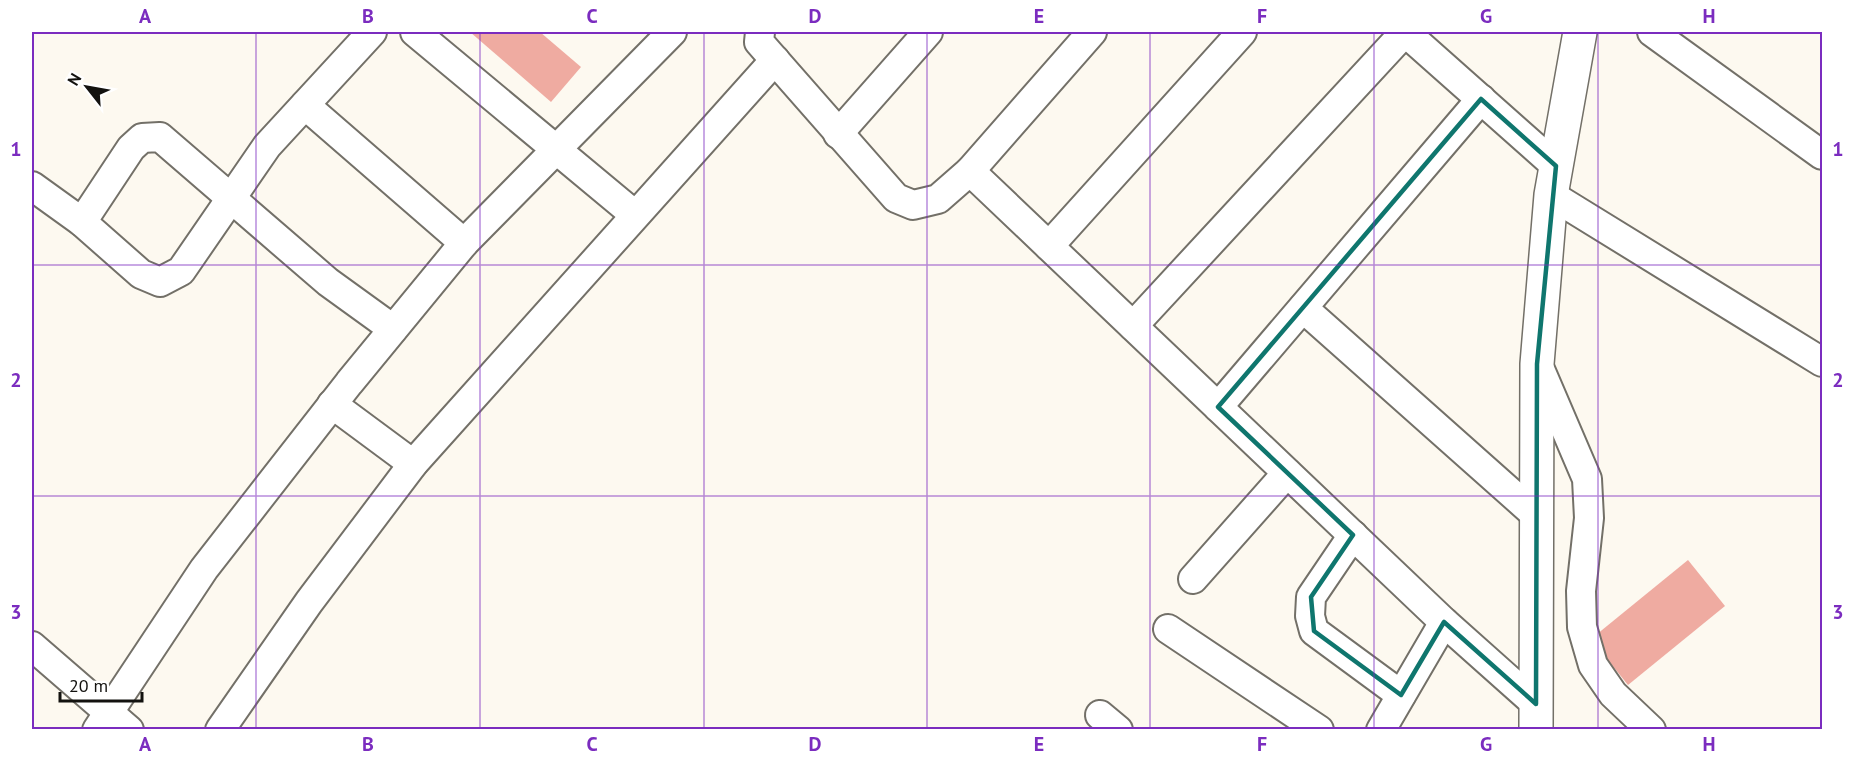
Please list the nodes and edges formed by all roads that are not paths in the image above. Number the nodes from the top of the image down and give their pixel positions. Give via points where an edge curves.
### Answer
1 (372, 32) edge
2 (415, 32) edge
3 (672, 32) edge
4 (760, 32) edge
5 (928, 32) edge
6 (1092, 32) edge
7 (1242, 32) edge
8 (1405, 32) edge
9 (1580, 32) edge
10 (1652, 32) edge
11 (775, 60) junction
12 (1482, 99) junction
13 (305, 105) junction
14 (838, 134) junction
15 (559, 149) junction
16 (1822, 155) edge
17 (970, 171) junction
18 (1553, 180) junction
19 (32, 186) edge
20 (231, 199) junction
21 (635, 215) junction
22 (82, 222) junction
23 (464, 243) junction
24 (1049, 246) junction
25 (1303, 308) junction
26 (1133, 326) junction
27 (393, 329) junction
28 (1822, 362) edge
29 (1537, 364) junction
30 (332, 404) junction
31 (1218, 407) junction
32 (413, 464) junction
33 (1287, 473) junction
34 (1537, 516) junction
35 (1353, 535) junction
36 (1193, 579) dead end
37 (1444, 622) junction
38 (1168, 629) dead end
39 (32, 646) edge
40 (1401, 695) junction
41 (1536, 717) edge
42 (112, 724) edge
43 (220, 729) edge
44 (1319, 729) edge
45 (1381, 729) edge
46 (1651, 729) edge

1 - 13 street
2 - 15 street
3 - 15 street
4 - 11 street via 759,42
5 - 14 street
6 - 17 street
7 - 24 street
8 - 12 street
8 - 26 street
9 - 18 street
10 - 16 street
11 - 14 street
11 - 21 street
12 - 18 street
12 - 25 street
13 - 20 street via 267,146
13 - 23 street
14 - 17 street via 896,198 913,205 938,199
15 - 21 street
15 - 23 street
17 - 24 street
18 - 28 street
18 - 29 street
19 - 22 street
20 - 22 street via 181,271 160,282 141,274
20 - 22 street via 160,137 142,138 131,148
20 - 27 street via 328,282
21 - 32 street
23 - 27 street
24 - 26 street
25 - 31 street
25 - 34 street
26 - 31 street
27 - 30 street
29 - 34 street
29 - 46 street via 1587,479 1582,627 1593,665 1613,694
30 - 32 street
30 - 42 street via 204,569
31 - 33 street
32 - 43 street
33 - 35 street
33 - 36 street
34 - 41 street
35 - 37 street
35 - 40 street via 1311,597 1314,631
37 - 40 street
37 - 41 street
38 - 44 street
39 - 42 street
40 - 45 street

